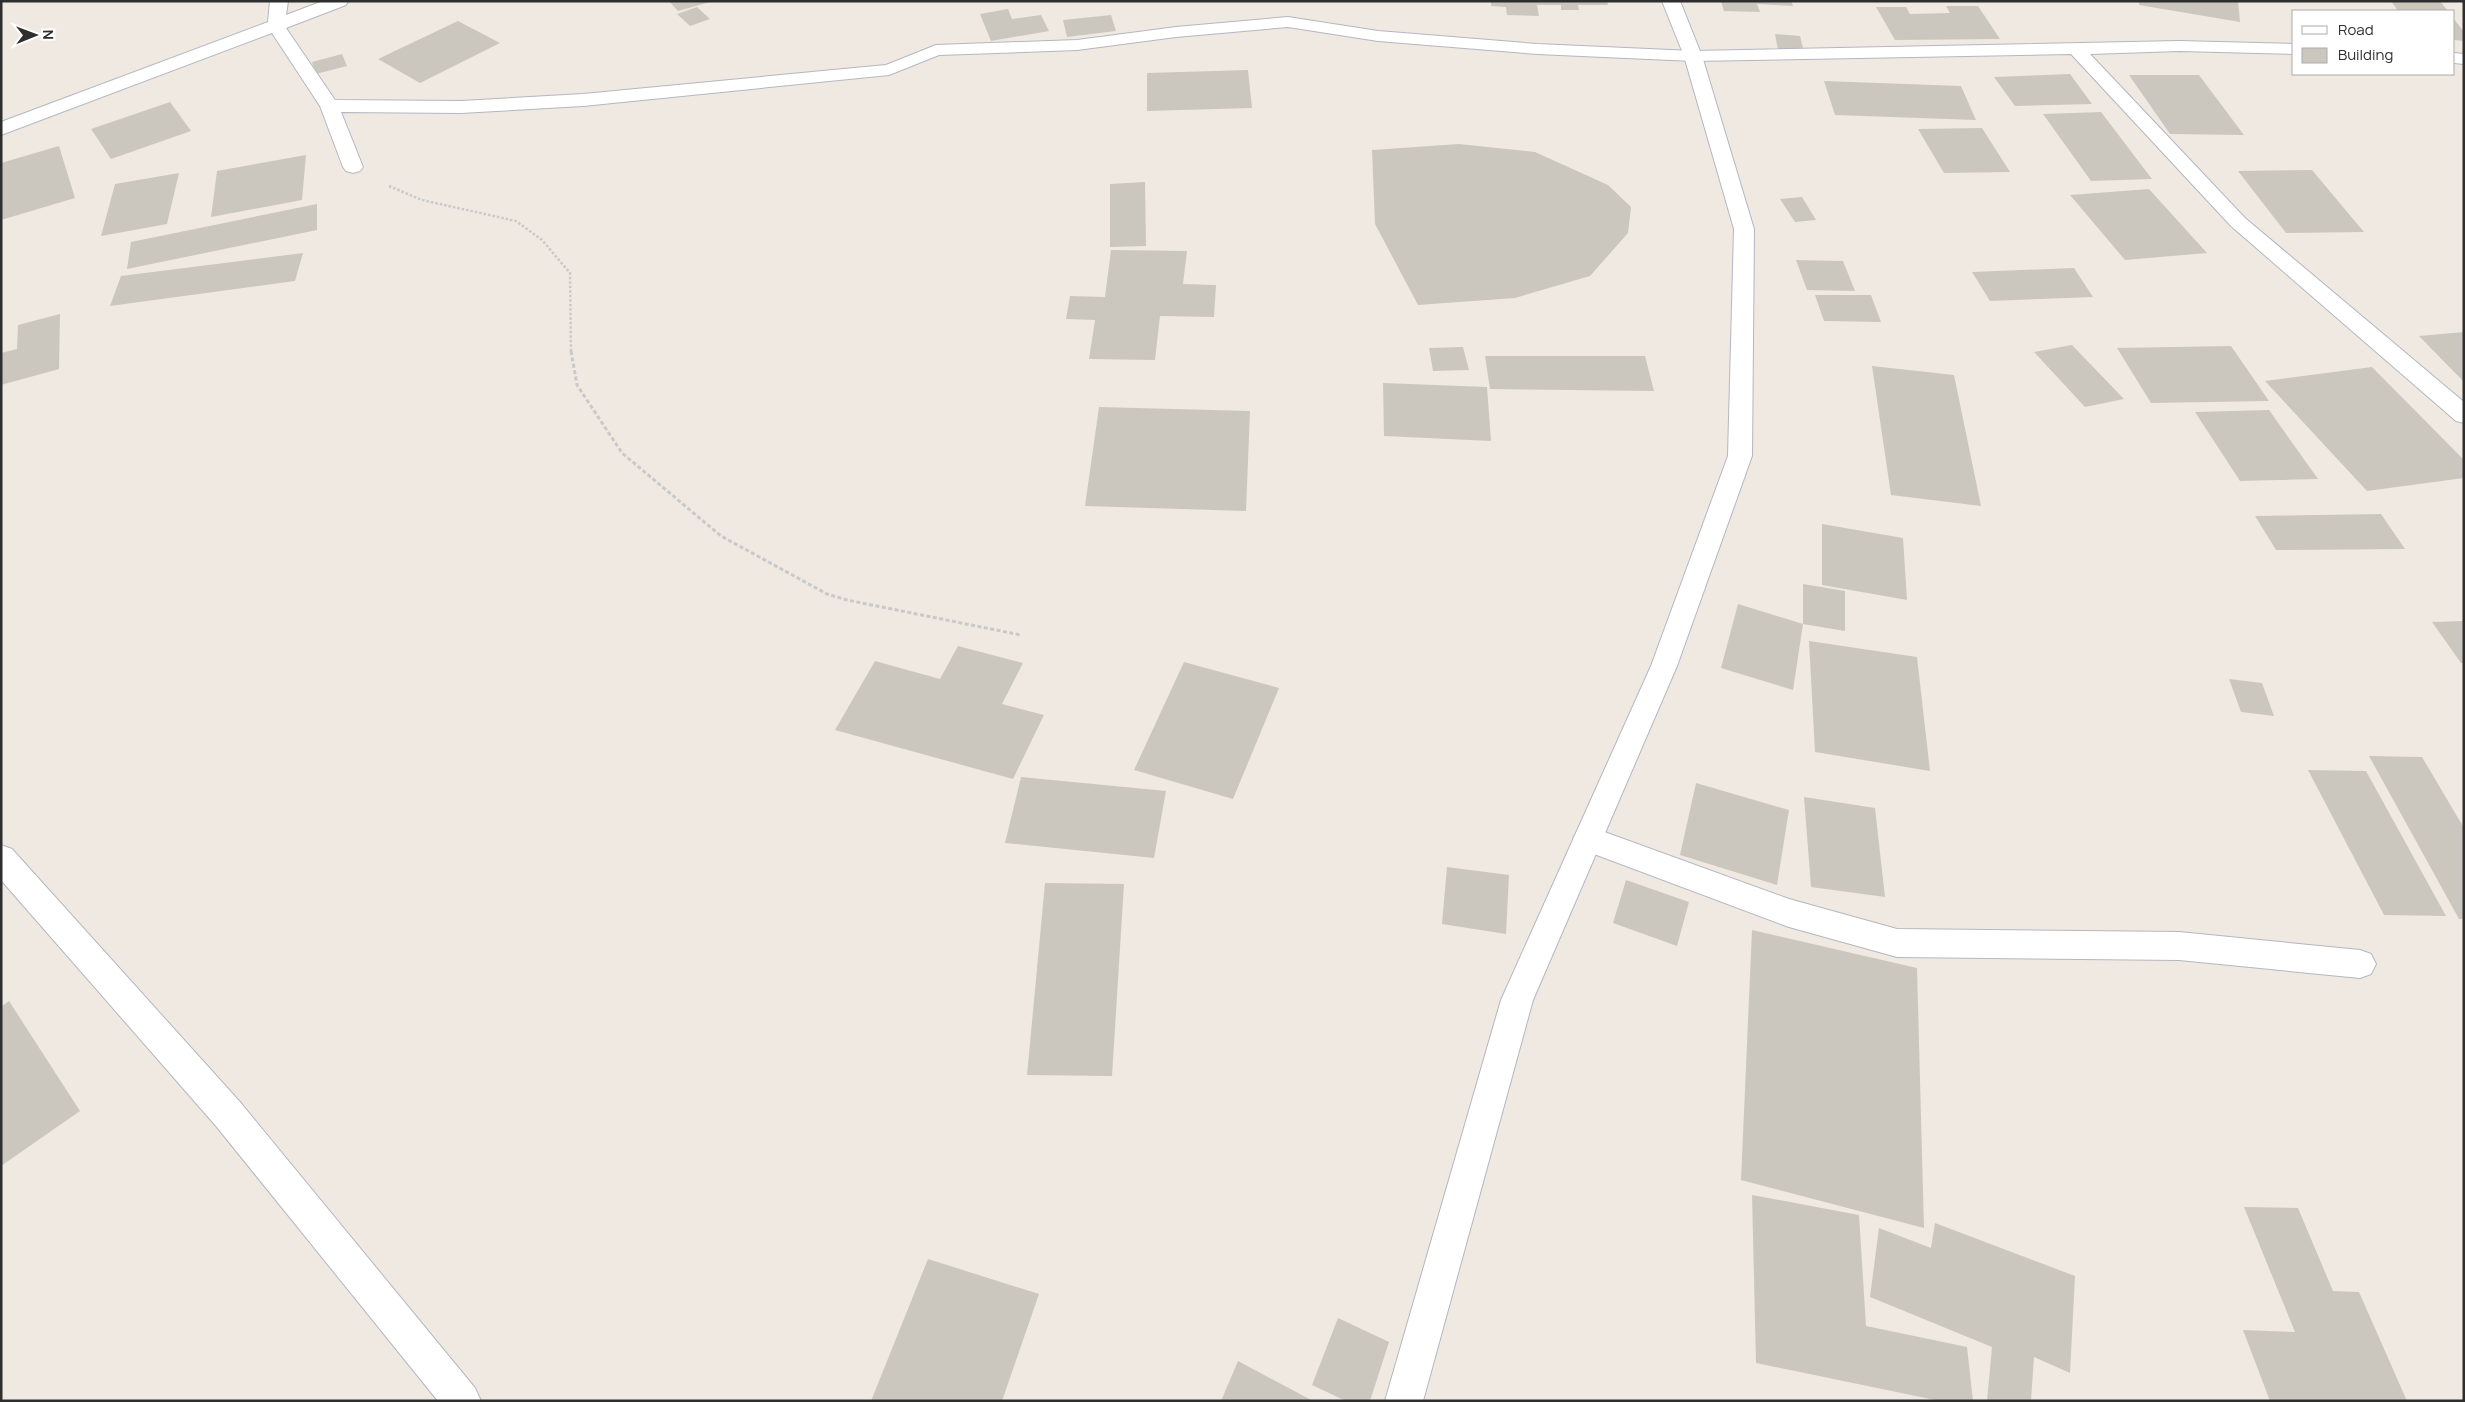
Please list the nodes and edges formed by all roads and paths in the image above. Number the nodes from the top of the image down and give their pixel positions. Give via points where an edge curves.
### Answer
1 (279, 1) edge
2 (340, 1) edge
3 (1671, 1) edge
4 (276, 26) junction
5 (2075, 48) junction
6 (2292, 49) edge
7 (1693, 56) junction
8 (329, 106) junction
9 (1, 129) edge
10 (353, 167) joint
11 (2464, 416) edge
12 (1021, 635) dead end
13 (1588, 839) junction
14 (1, 858) edge
15 (2360, 964) dead end
16 (462, 1401) edge
17 (1404, 1401) edge

1 - 4 street
2 - 4 street
3 - 7 street
4 - 8 street
4 - 9 street
5 - 6 street
5 - 7 street
5 - 11 street via 2238,222
7 - 8 street via 1517,48 1378,36 1288,22 1077,45 936,50 889,70 583,100 461,107
7 - 13 street via 1744,229 1740,456 1664,666
8 - 10 street
10 - 12 path via 395,190 422,200 516,221 542,240 570,274 571,354 577,385 622,453 717,533 827,594
13 - 15 street via 1789,914 1897,943 2179,946
13 - 17 street via 1516,1000
14 - 16 street via 228,1114

